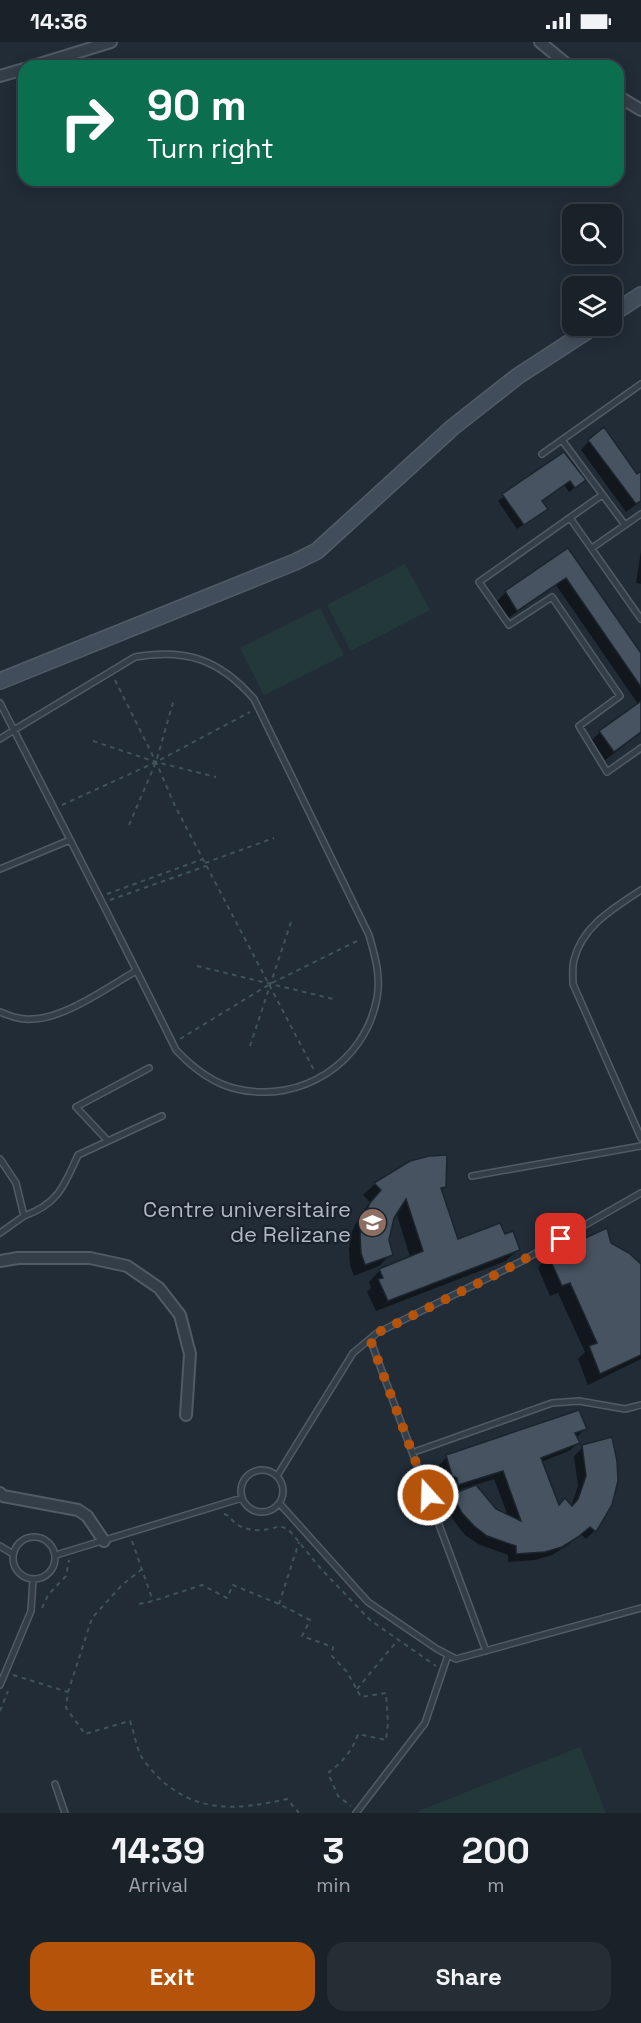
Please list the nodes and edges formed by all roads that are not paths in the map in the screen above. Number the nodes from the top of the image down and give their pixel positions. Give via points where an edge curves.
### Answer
1 (111, 42) edge
2 (540, 42) edge
3 (52, 60) edge
4 (562, 60) edge
5 (18, 71) edge
6 (0, 76) edge
7 (624, 100) edge
8 (641, 110) edge
9 (641, 295) edge
10 (622, 307) edge
11 (580, 336) edge
12 (641, 384) edge
13 (562, 440) junction
14 (542, 454) dead end
15 (602, 495) junction
16 (641, 514) edge
17 (570, 518) junction
18 (625, 525) junction
19 (592, 548) junction
20 (641, 619) edge
21 (0, 681) edge
22 (0, 703) edge
23 (14, 730) junction
24 (0, 740) edge
25 (641, 748) edge
26 (70, 840) junction
27 (0, 868) edge
28 (641, 890) edge
29 (136, 971) junction
30 (0, 1012) edge
31 (149, 1068) dead end
32 (162, 1116) dead end
33 (641, 1138) edge
34 (108, 1141) junction
35 (641, 1146) edge
36 (0, 1159) edge
37 (472, 1176) dead end
38 (641, 1193) edge
39 (24, 1216) junction
40 (0, 1233) edge
41 (0, 1261) edge
42 (370, 1339) junction
43 (641, 1405) edge
44 (186, 1415) dead end
45 (417, 1451) dead end
46 (277, 1476) junction
47 (0, 1493) edge
48 (242, 1498) junction
49 (280, 1504) junction
50 (104, 1540) junction
51 (0, 1546) edge
52 (13, 1554) junction
53 (56, 1555) junction
54 (33, 1580) junction
55 (641, 1608) edge
56 (486, 1651) junction
57 (448, 1655) junction
58 (0, 1685) edge
59 (55, 1784) dead end
60 (357, 1812) edge
61 (65, 1813) edge

1 - 3 street
2 - 4 street
5 - 6 street
7 - 8 street
9 - 10 street
11 - 21 street via 518,376 453,427 317,551
12 - 13 lane
13 - 14 lane
13 - 15 lane
15 - 17 lane
15 - 18 lane
16 - 18 lane
17 - 19 lane
17 - 25 lane via 479,582 509,626 552,597 620,696 579,726 607,772
18 - 19 lane
19 - 20 lane
22 - 23 lane
23 - 24 lane
23 - 26 lane
23 - 29 lane via 135,657 180,654 222,669 254,699 369,935 378,966 377,997 368,1027 351,1054 327,1075 298,1088 267,1093 236,1089 207,1077 182,1057
26 - 27 lane
26 - 29 lane
28 - 33 lane via 592,926 573,961 573,984
29 - 30 lane via 50,1017 32,1020
31 - 34 lane via 76,1107
32 - 34 lane
34 - 39 lane via 78,1155 62,1190 38,1211
35 - 37 lane
36 - 39 lane via 16,1183
38 - 42 lane via 522,1261
39 - 40 lane
41 - 44 street via 18,1257 90,1258 128,1266 159,1288 180,1315 190,1354
42 - 46 lane via 353,1353
42 - 56 lane
43 - 45 lane via 625,1409 579,1401 552,1403
46 - 48 lane via 261,1470 249,1475 241,1487
46 - 49 lane via 284,1489
47 - 50 street via 78,1510
48 - 49 lane via 247,1507 261,1513
48 - 50 lane
49 - 57 lane via 368,1602
50 - 53 lane
51 - 52 lane
52 - 53 lane via 21,1541 33,1536 47,1540
52 - 54 lane via 15,1568
53 - 54 lane via 52,1571
54 - 58 lane via 31,1611
55 - 56 lane
56 - 57 lane via 456,1659
57 - 60 lane via 425,1723
59 - 61 lane

